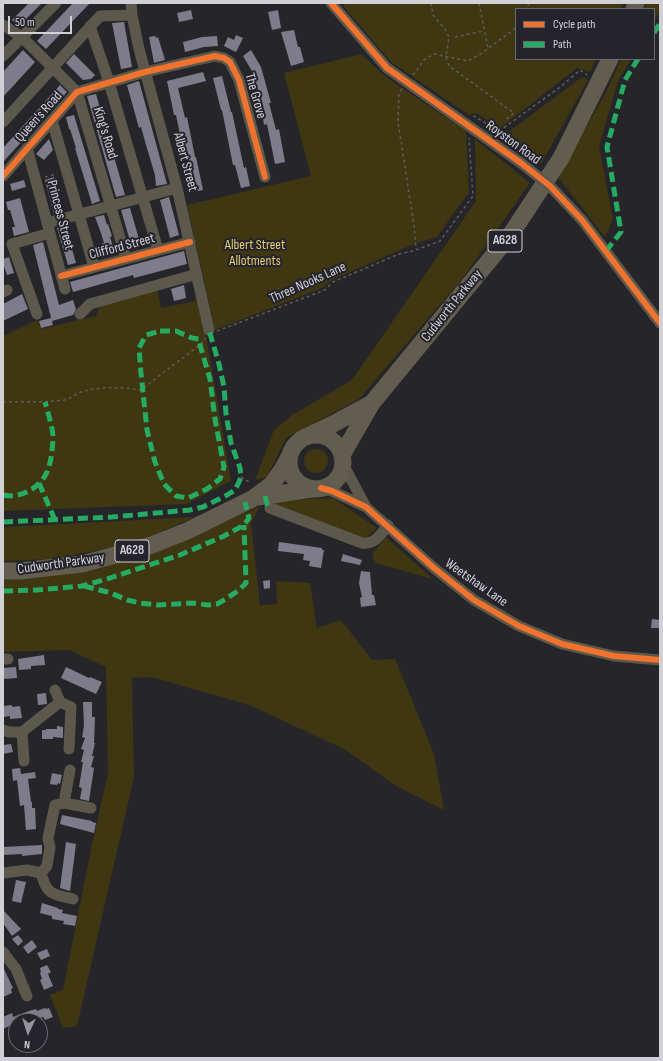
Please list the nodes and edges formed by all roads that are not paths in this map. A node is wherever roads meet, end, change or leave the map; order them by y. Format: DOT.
graph roads {
  1 [pos="56,3"];
  2 [pos="132,3"];
  3 [pos="332,3"];
  4 [pos="132,16"];
  5 [pos="3,25"];
  6 [pos="90,26"];
  7 [pos="22,37"];
  8 [pos="3,56"];
  9 [pos="610,60"];
  10 [pos="52,67"];
  11 [pos="145,72"];
  12 [pos="109,82"];
  13 [pos="77,92"];
  14 [pos="52,120"];
  15 [pos="3,122"];
  16 [pos="27,148"];
  17 [pos="3,176"];
  18 [pos="265,177"];
  19 [pos="177,188"];
  20 [pos="142,197"];
  21 [pos="111,205"];
  22 [pos="79,214"];
  23 [pos="49,228"];
  24 [pos="190,242"];
  25 [pos="158,250"];
  26 [pos="126,258"];
  27 [pos="94,267"];
  28 [pos="197,274"];
  29 [pos="61,276"];
  30 [pos="65,290"];
  31 [pos="38,314"];
  32 [pos="80,314"];
  33 [pos="660,323"];
  34 [pos="212,332"];
  35 [pos="372,403"];
  36 [pos="306,437"];
  37 [pos="289,457"];
  38 [pos="343,459"];
  39 [pos="316,489"];
  40 [pos="252,499"];
  41 [pos="366,507"];
  42 [pos="270,508"];
  43 [pos="388,526"];
  44 [pos="3,571"];
  45 [pos="660,660"];
  46 [pos="55,690"];
  47 [pos="60,702"];
  48 [pos="3,730"];
  49 [pos="22,732"];
  50 [pos="69,749"];
  51 [pos="24,762"];
  52 [pos="70,770"];
  53 [pos="64,803"];
  54 [pos="91,808"];
  55 [pos="3,873"];
  56 [pos="41,873"];
  57 [pos="73,899"];
  58 [pos="3,952"];
  59 [pos="27,996"];
  1 -- 7 [label="street"];
  2 -- 4 [label="street, Albert Street"];
  3 -- 33 [label="street, Royston Road, bridge"];
  4 -- 6 [label="street"];
  4 -- 11 [label="street, Albert Street"];
  5 -- 7 [label="street, King's Road"];
  6 -- 10 [label="street"];
  6 -- 12 [label="street"];
  7 -- 8 [label="street"];
  7 -- 10 [label="street, King's Road"];
  9 -- 35 [label="highway, Cudworth Parkway / A628"];
  10 -- 13 [label="street, King's Road"];
  10 -- 15 [label="street"];
  11 -- 12 [label="street, Queen's Road"];
  11 -- 18 [label="street, The Grove"];
  11 -- 19 [label="street, Albert Street"];
  12 -- 13 [label="street, Queen's Road"];
  12 -- 20 [label="street"];
  13 -- 14 [label="street, Queen's Road"];
  13 -- 21 [label="street, King's Road"];
  14 -- 16 [label="street, Queen's Road"];
  14 -- 22 [label="street"];
  16 -- 17 [label="street, Queen's Road"];
  16 -- 23 [label="street, Princess Street"];
  19 -- 20 [label="street"];
  19 -- 24 [label="street, Albert Street"];
  20 -- 21 [label="street"];
  20 -- 25 [label="street"];
  21 -- 22 [label="street"];
  21 -- 26 [label="street, King's Road"];
  22 -- 23 [label="street"];
  22 -- 27 [label="street"];
  23 -- 29 [label="street, Princess Street"];
  23 -- 31 [label="street"];
  24 -- 25 [label="street, Clifford Street"];
  24 -- 28 [label="street, Albert Street"];
  25 -- 26 [label="street, Clifford Street"];
  26 -- 27 [label="street, Clifford Street"];
  27 -- 29 [label="street, Clifford Street"];
  28 -- 32 [label="street"];
  28 -- 34 [label="street, Albert Street"];
  29 -- 30 [label="street, Princess Street"];
  35 -- 36 [label="highway, Cudworth Parkway / A628"];
  35 -- 38 [label="highway, Cudworth Parkway / A628"];
  36 -- 37 [label="highway, Cudworth Parkway / A628"];
  36 -- 38 [label="highway"];
  37 -- 39 [label="highway"];
  37 -- 40 [label="highway, Cudworth Parkway / A628"];
  38 -- 39 [label="highway, Cudworth Parkway / A628"];
  38 -- 41 [label="street, Weetshaw Lane"];
  39 -- 40 [label="highway, Cudworth Parkway / A628"];
  39 -- 41 [label="street, Weetshaw Lane"];
  40 -- 44 [label="highway, Cudworth Parkway / A628"];
  41 -- 43 [label="street, Weetshaw Lane"];
  42 -- 43 [label="street"];
  43 -- 45 [label="street, Weetshaw Lane"];
  46 -- 47 [label="street"];
  47 -- 49 [label="street"];
  47 -- 50 [label="street"];
  48 -- 49 [label="street"];
  49 -- 51 [label="street"];
  52 -- 53 [label="street"];
  53 -- 54 [label="street"];
  53 -- 56 [label="street"];
  55 -- 56 [label="street"];
  56 -- 57 [label="street"];
  58 -- 59 [label="street"];
}
